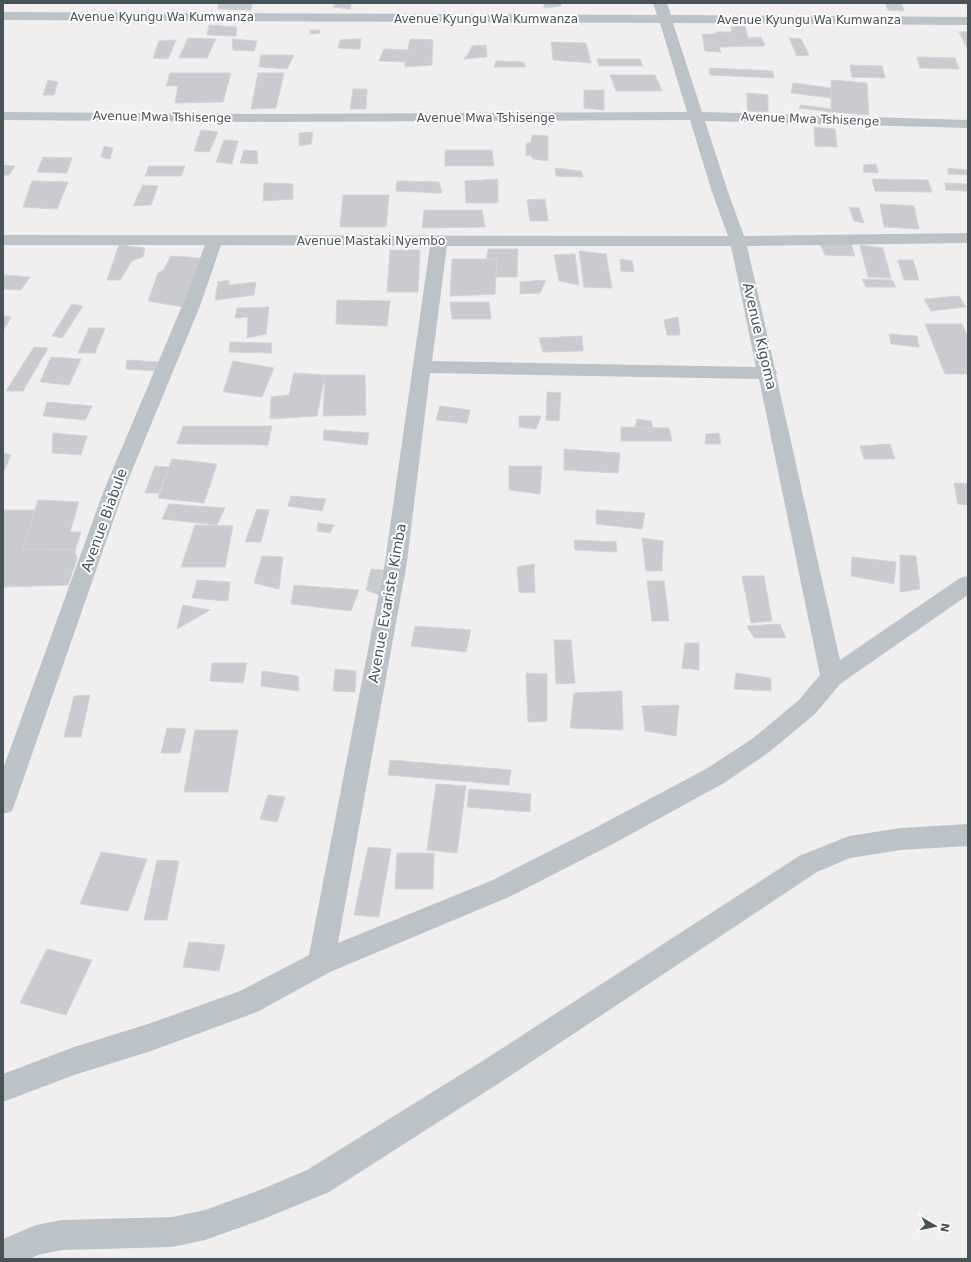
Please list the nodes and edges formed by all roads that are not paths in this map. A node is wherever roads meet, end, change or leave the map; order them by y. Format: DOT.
graph roads {
  1 [pos="663,11"];
  2 [pos="3,16"];
  3 [pos="968,21"];
  4 [pos="3,116"];
  5 [pos="697,116"];
  6 [pos="968,124"];
  7 [pos="968,238"];
  8 [pos="3,240"];
  9 [pos="215,240"];
  10 [pos="439,241"];
  11 [pos="738,241"];
  12 [pos="422,367"];
  13 [pos="768,373"];
  14 [pos="968,584"];
  15 [pos="832,677"];
  16 [pos="3,804"];
  17 [pos="968,835"];
  18 [pos="320,963"];
  19 [pos="3,1088"];
  20 [pos="3,1255"];
  1 -- 2 [label="street, Avenue Kyungu Wa Kumwanza"];
  1 -- 3 [label="street, Avenue Kyungu Wa Kumwanza"];
  1 -- 5 [label="street, Avenue Kigoma"];
  4 -- 5 [label="street, Avenue Mwa Tshisenge"];
  5 -- 6 [label="street, Avenue Mwa Tshisenge"];
  5 -- 11 [label="street, Avenue Kigoma"];
  7 -- 11 [label="street, Avenue Mastaki Nyembo"];
  8 -- 9 [label="street, Avenue Mastaki Nyembo"];
  9 -- 10 [label="street, Avenue Mastaki Nyembo"];
  9 -- 16 [label="street, Avenue Biabule"];
  10 -- 11 [label="street, Avenue Mastaki Nyembo"];
  10 -- 12 [label="street, Avenue Evariste Kimba"];
  11 -- 13 [label="street, Avenue Kigoma"];
  12 -- 13 [label="street"];
  12 -- 18 [label="street, Avenue Evariste Kimba"];
  13 -- 15 [label="street, Avenue Kigoma"];
  14 -- 15 [label="street"];
  15 -- 18 [label="street"];
  17 -- 20 [label="street"];
  18 -- 19 [label="street"];
}
